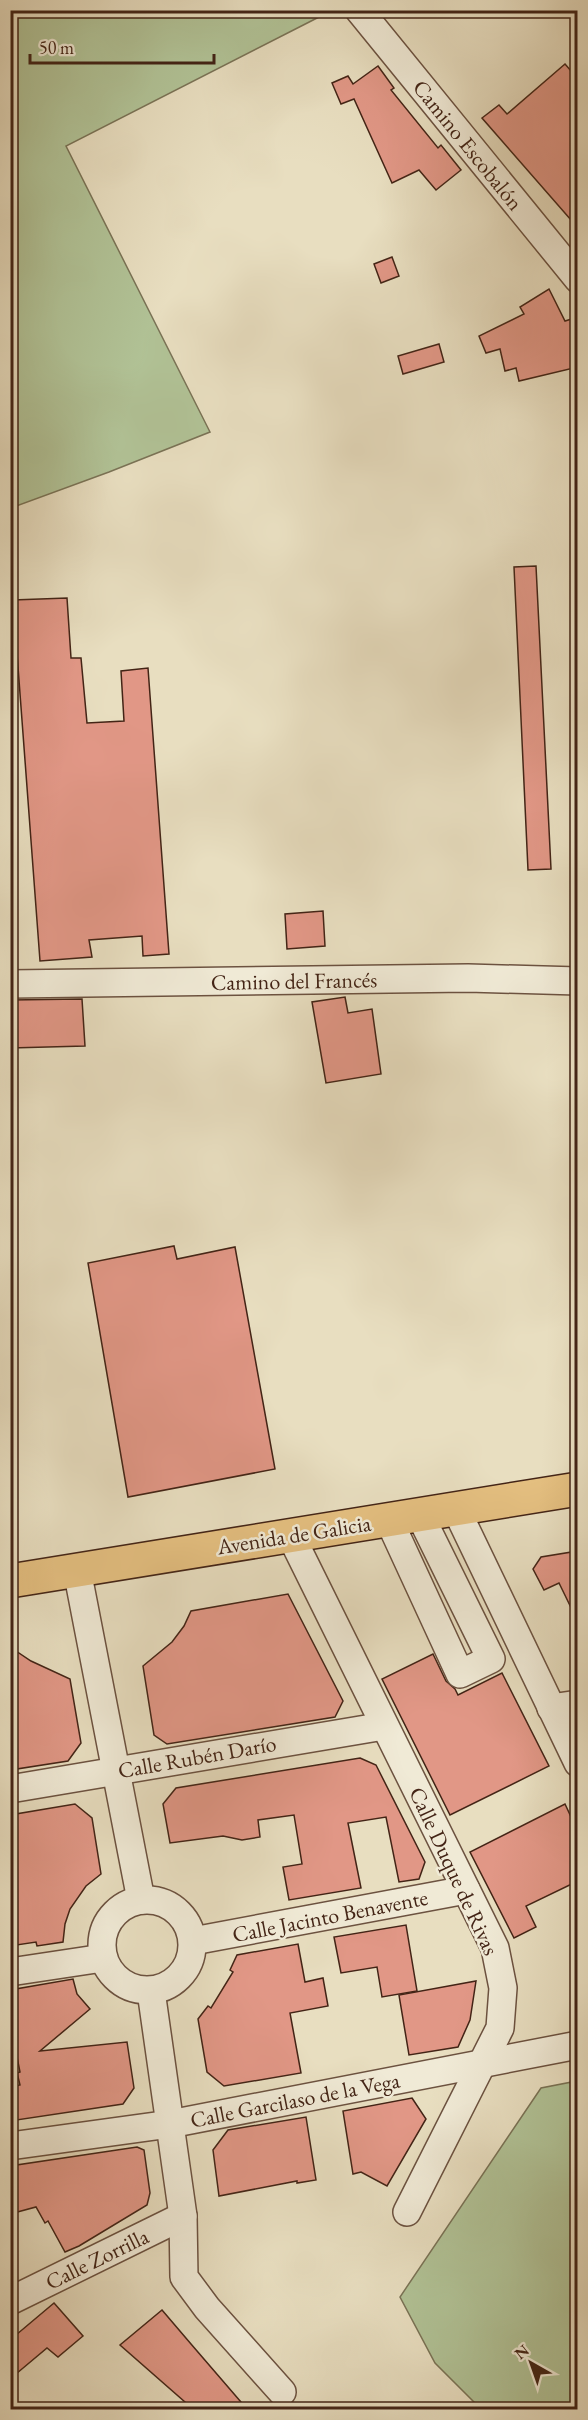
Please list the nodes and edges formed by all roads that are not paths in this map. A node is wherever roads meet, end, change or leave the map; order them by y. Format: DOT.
graph roads {
  1 [pos="359,10"];
  2 [pos="578,279"];
  3 [pos="578,981"];
  4 [pos="10,984"];
  5 [pos="578,1489"];
  6 [pos="456,1509"];
  7 [pos="420,1515"];
  8 [pos="389,1520"];
  9 [pos="291,1536"];
  10 [pos="77,1570"];
  11 [pos="10,1581"];
  12 [pos="578,1704"];
  13 [pos="551,1708"];
  14 [pos="384,1726"];
  15 [pos="571,1738"];
  16 [pos="578,1763"];
  17 [pos="116,1771"];
  18 [pos="10,1789"];
  19 [pos="466,1890"];
  20 [pos="141,1900"];
  21 [pos="193,1941"];
  22 [pos="104,1958"];
  23 [pos="10,1972"];
  24 [pos="151,1991"];
  25 [pos="578,2045"];
  26 [pos="484,2062"];
  27 [pos="170,2124"];
  28 [pos="10,2146"];
  29 [pos="407,2212"];
  30 [pos="183,2216"];
  31 [pos="10,2301"];
  32 [pos="282,2392"];
  1 -- 2 [label="street, Camino Escobalón"];
  3 -- 4 [label="street, Camino del Francés"];
  5 -- 6 [label="main road, Avenida de Galicia"];
  6 -- 7 [label="main road, Avenida de Galicia"];
  6 -- 13 [label="street"];
  7 -- 8 [label="main road, Avenida de Galicia"];
  7 -- 8 [label="street"];
  8 -- 9 [label="main road, Avenida de Galicia"];
  9 -- 10 [label="main road, Avenida de Galicia"];
  9 -- 14 [label="street, Calle Duque de Rivas"];
  10 -- 11 [label="main road, Avenida de Galicia"];
  10 -- 17 [label="street"];
  12 -- 13 [label="street"];
  13 -- 15 [label="street"];
  14 -- 17 [label="street, Calle Rubén Darío"];
  14 -- 19 [label="street, Calle Duque de Rivas"];
  15 -- 16 [label="street"];
  17 -- 18 [label="street, Calle Rubén Darío"];
  17 -- 20 [label="street"];
  19 -- 21 [label="street, Calle Jacinto Benavente"];
  19 -- 26 [label="street, Calle Duque de Rivas"];
  20 -- 21 [label="street"];
  20 -- 22 [label="street"];
  21 -- 24 [label="street"];
  22 -- 23 [label="street"];
  22 -- 24 [label="street"];
  24 -- 27 [label="street"];
  25 -- 26 [label="street, Calle Garcilaso de la Vega"];
  26 -- 27 [label="street, Calle Garcilaso de la Vega"];
  26 -- 29 [label="street, Calle Duque de Rivas"];
  27 -- 28 [label="street, Calle Garcilaso de la Vega"];
  27 -- 30 [label="street"];
  30 -- 31 [label="street, Calle Zorrilla"];
  30 -- 32 [label="street"];
}
